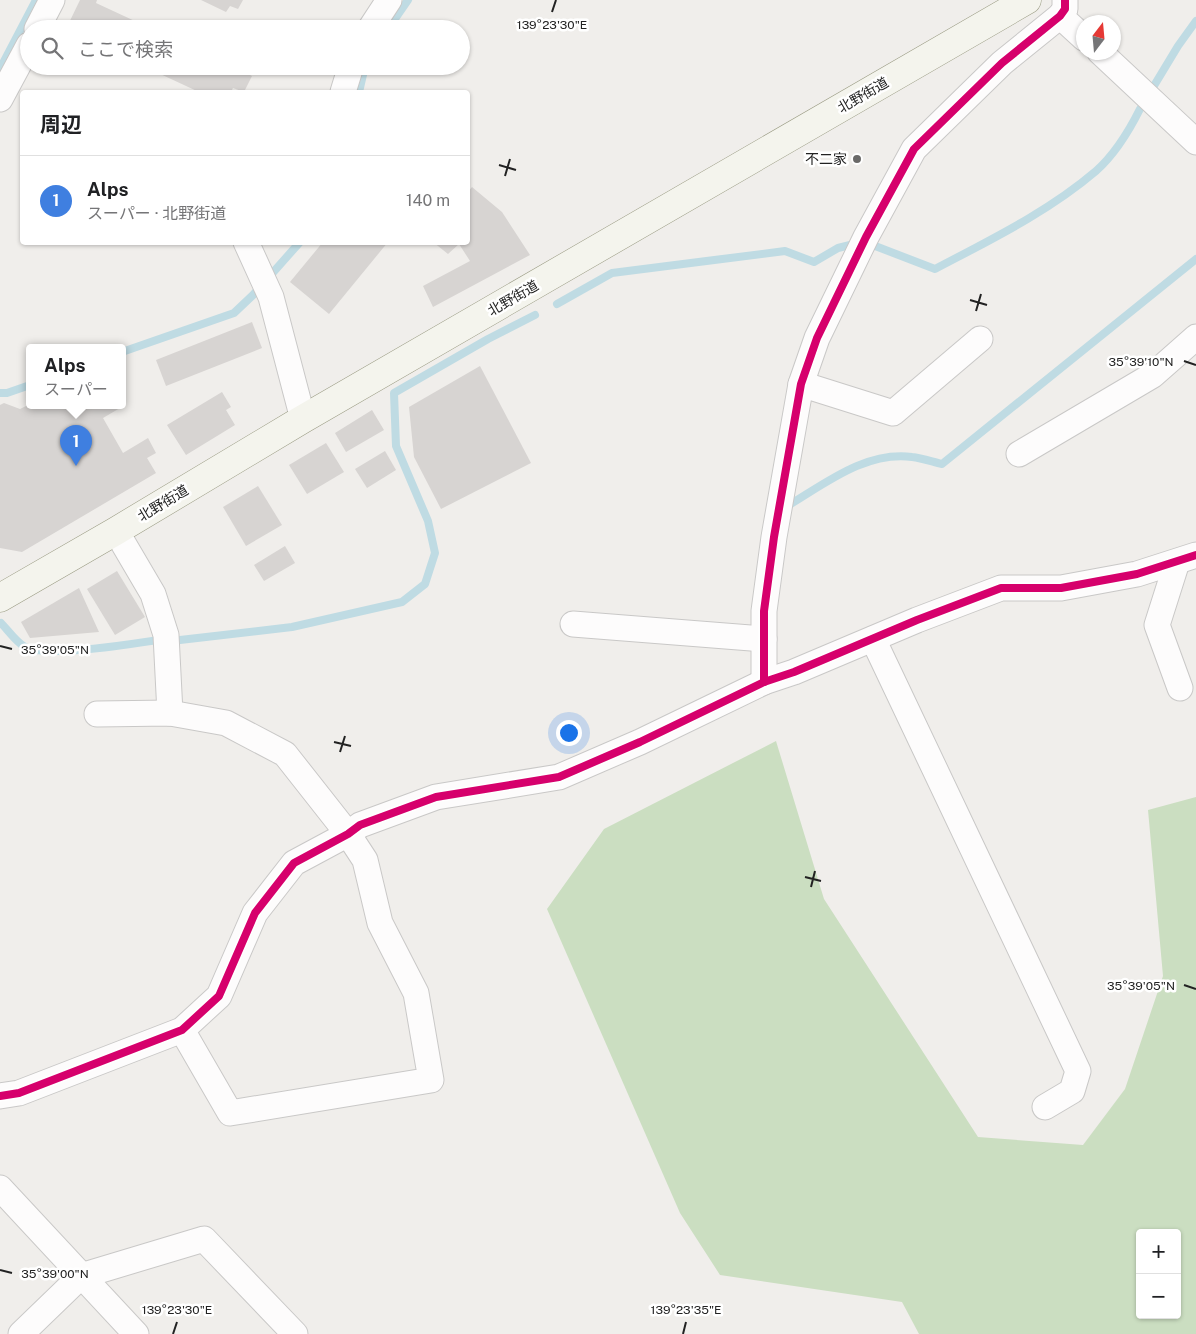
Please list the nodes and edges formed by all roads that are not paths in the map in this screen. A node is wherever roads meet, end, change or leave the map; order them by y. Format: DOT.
graph roads {
  1 [pos="52,0"];
  2 [pos="389,0"];
  3 [pos="1027,0"];
  4 [pos="1062,8"];
  5 [pos="42,20"];
  6 [pos="376,20"];
  7 [pos="1076,27"];
  8 [pos="1109,60"];
  9 [pos="20,62"];
  10 [pos="348,75"];
  11 [pos="344,90"];
  12 [pos="0,99"];
  13 [pos="1196,142"];
  14 [pos="247,245"];
  15 [pos="1196,337"];
  16 [pos="980,339"];
  17 [pos="802,384"];
  18 [pos="303,419"];
  19 [pos="1020,454"];
  20 [pos="116,531"];
  21 [pos="1186,559"];
  22 [pos="0,598"];
  23 [pos="573,624"];
  24 [pos="764,638"];
  25 [pos="873,639"];
  26 [pos="764,682"];
  27 [pos="1180,688"];
  28 [pos="170,713"];
  29 [pos="97,714"];
  30 [pos="348,834"];
  31 [pos="182,1030"];
  32 [pos="0,1096"];
  33 [pos="1045,1107"];
  34 [pos="0,1188"];
  35 [pos="82,1276"];
  36 [pos="21,1334"];
  37 [pos="136,1334"];
  38 [pos="295,1334"];
  1 -- 5 [label="street"];
  2 -- 6 [label="street"];
  3 -- 18 [label="main road, 北野街道"];
  4 -- 7 [label="street"];
  4 -- 17 [label="street"];
  8 -- 13 [label="street"];
  9 -- 12 [label="street"];
  10 -- 11 [label="street"];
  14 -- 18 [label="street"];
  15 -- 19 [label="street"];
  16 -- 17 [label="street"];
  17 -- 24 [label="street"];
  18 -- 20 [label="main road, 北野街道"];
  20 -- 22 [label="main road, 北野街道"];
  20 -- 28 [label="street"];
  21 -- 25 [label="street"];
  21 -- 27 [label="street"];
  23 -- 24 [label="street"];
  24 -- 26 [label="street"];
  25 -- 26 [label="street"];
  25 -- 33 [label="street"];
  26 -- 30 [label="street"];
  28 -- 29 [label="street"];
  28 -- 30 [label="street"];
  30 -- 31 [label="street"];
  30 -- 31 [label="street"];
  31 -- 32 [label="street"];
  34 -- 35 [label="street"];
  35 -- 36 [label="street"];
  35 -- 37 [label="street"];
  35 -- 38 [label="street"];
}
